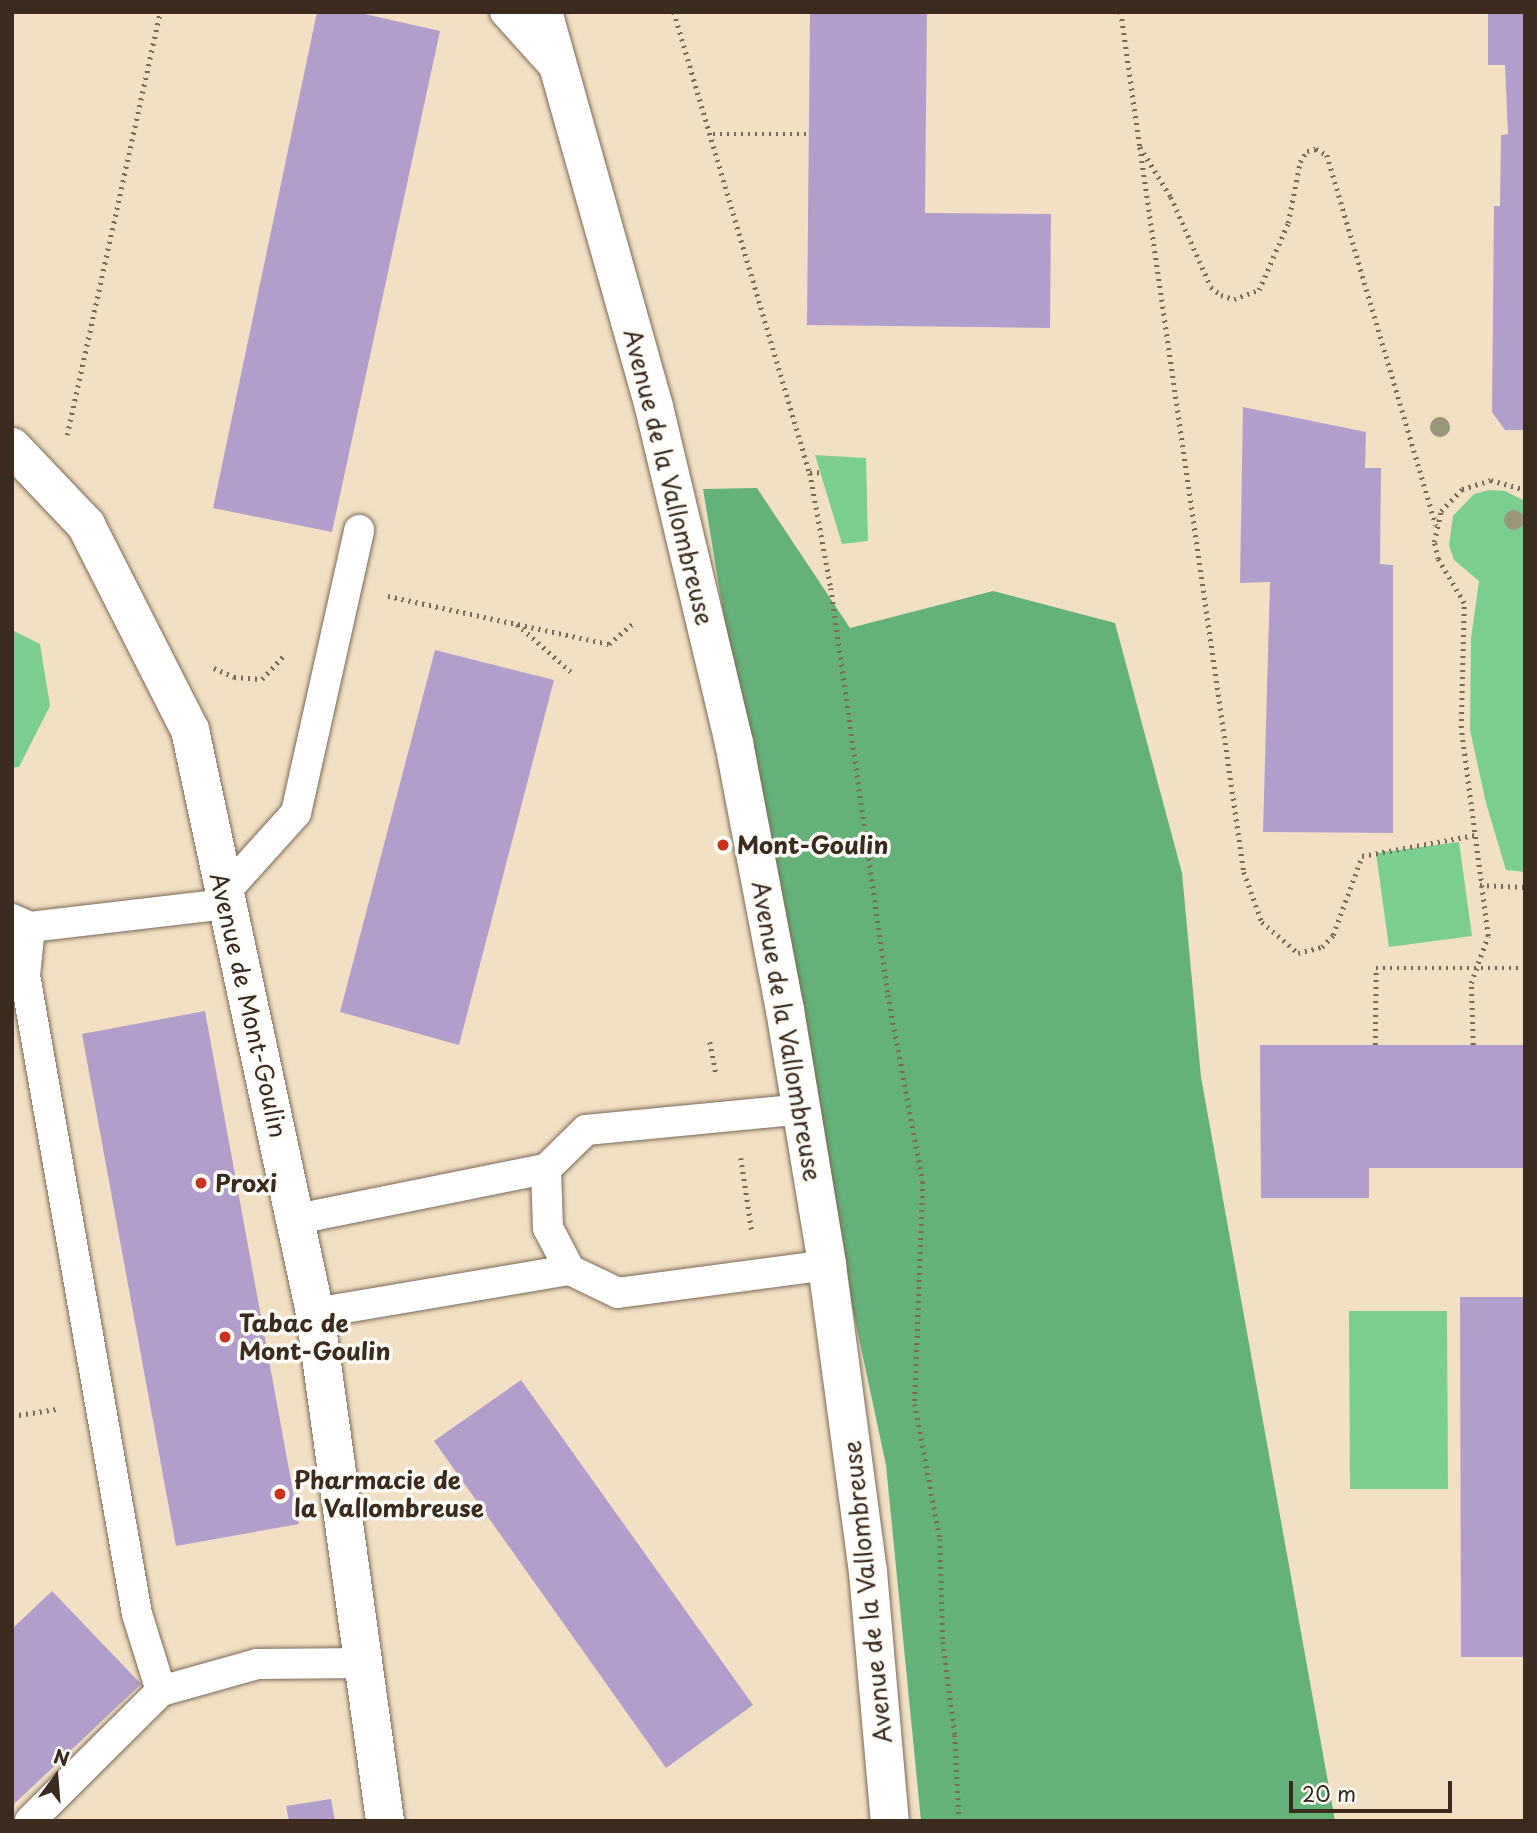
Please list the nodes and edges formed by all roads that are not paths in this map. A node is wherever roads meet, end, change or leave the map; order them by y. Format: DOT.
graph roads {
  1 [pos="505,12"];
  2 [pos="543,12"];
  3 [pos="559,72"];
  4 [pos="12,447"];
  5 [pos="359,530"];
  6 [pos="224,899"];
  7 [pos="21,923"];
  8 [pos="804,1109"];
  9 [pos="546,1169"];
  10 [pos="297,1219"];
  11 [pos="827,1265"];
  12 [pos="570,1270"];
  13 [pos="315,1313"];
  14 [pos="366,1663"];
  15 [pos="161,1691"];
  16 [pos="30,1821"];
  17 [pos="385,1821"];
  18 [pos="890,1821"];
  1 -- 3 [label="lane"];
  2 -- 3 [label="street, Avenue de la Vallombreuse"];
  3 -- 8 [label="street, Avenue de la Vallombreuse"];
  4 -- 6 [label="street, Avenue de Mont-Goulin"];
  5 -- 6 [label="lane"];
  6 -- 7 [label="lane"];
  6 -- 10 [label="street, Avenue de Mont-Goulin"];
  7 -- 15 [label="lane"];
  8 -- 9 [label="lane"];
  8 -- 11 [label="street, Avenue de la Vallombreuse"];
  9 -- 10 [label="lane"];
  9 -- 12 [label="lane"];
  10 -- 13 [label="street, Avenue de Mont-Goulin"];
  11 -- 12 [label="lane"];
  11 -- 18 [label="street, Avenue de la Vallombreuse"];
  12 -- 13 [label="lane"];
  13 -- 14 [label="street, Avenue de Mont-Goulin"];
  14 -- 15 [label="lane"];
  14 -- 17 [label="street, Avenue de Mont-Goulin"];
  15 -- 16 [label="lane"];
}
